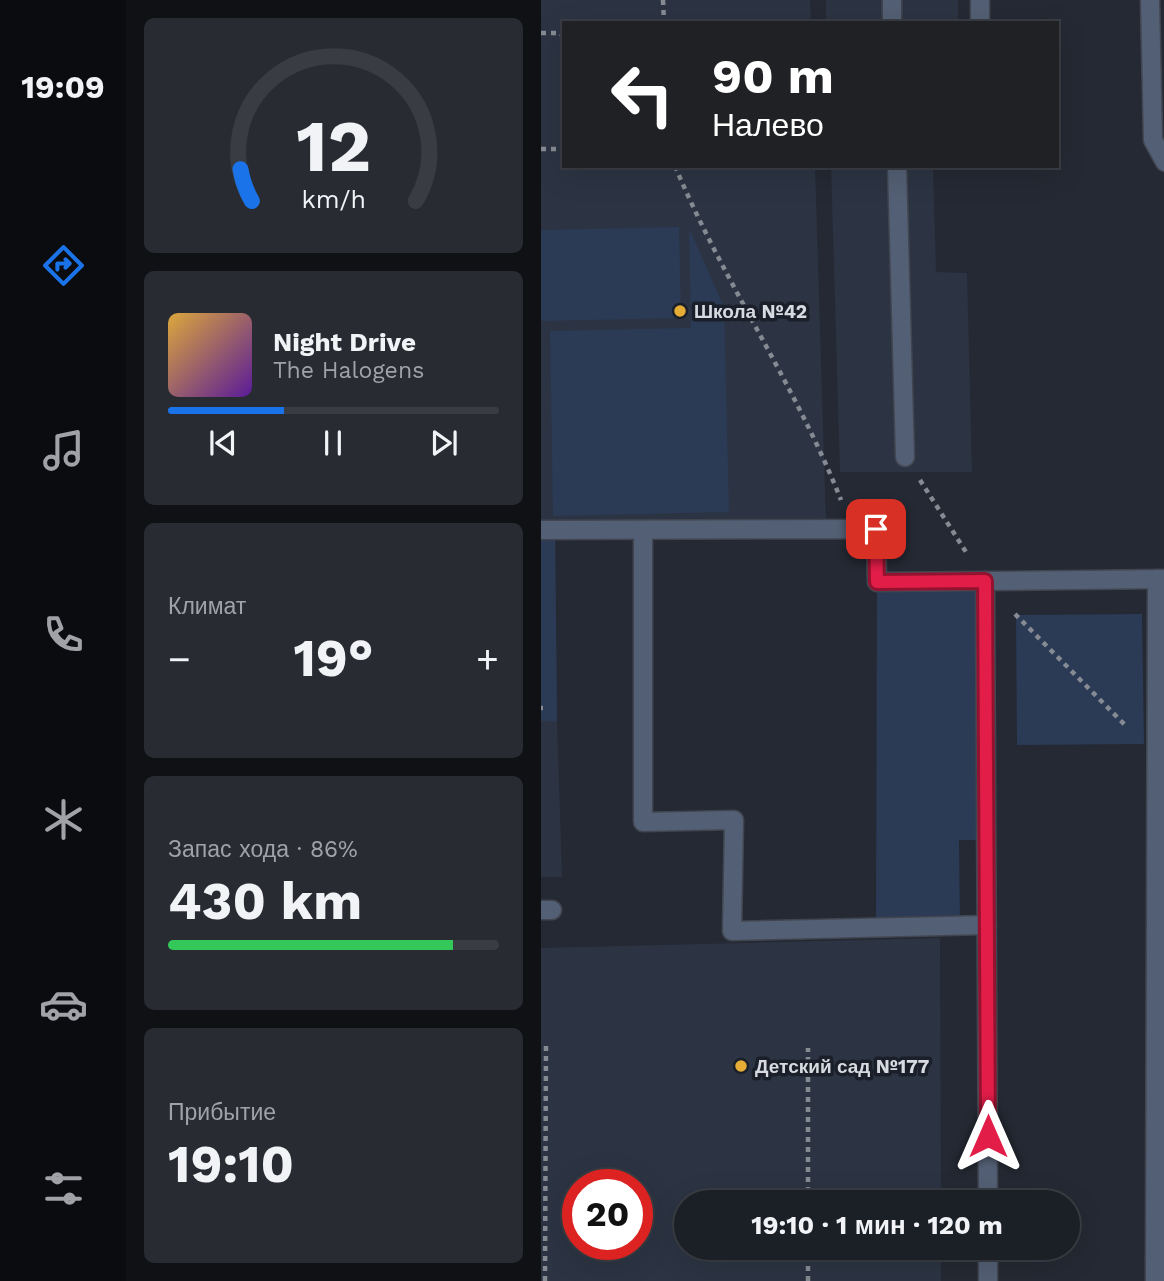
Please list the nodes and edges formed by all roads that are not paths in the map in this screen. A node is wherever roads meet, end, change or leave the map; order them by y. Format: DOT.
graph roads {
  1 [pos="892,0"];
  2 [pos="980,0"];
  3 [pos="1150,0"];
  4 [pos="892,21"];
  5 [pos="980,21"];
  6 [pos="1164,162"];
  7 [pos="897,168"];
  8 [pos="905,457"];
  9 [pos="541,530"];
  10 [pos="643,530"];
  11 [pos="1161,579"];
  12 [pos="985,581"];
  13 [pos="987,925"];
  14 [pos="988,1190"];
  15 [pos="1160,1258"];
  16 [pos="988,1260"];
  17 [pos="988,1281"];
  18 [pos="1155,1281"];
  1 -- 4 [label="lane"];
  2 -- 5 [label="lane"];
  3 -- 6 [label="lane"];
  7 -- 8 [label="lane"];
  9 -- 10 [label="lane"];
  10 -- 12 [label="lane"];
  10 -- 13 [label="lane"];
  11 -- 12 [label="lane"];
  11 -- 15 [label="lane"];
  12 -- 13 [label="lane"];
  13 -- 14 [label="lane"];
  15 -- 18 [label="lane"];
  16 -- 17 [label="lane"];
}
